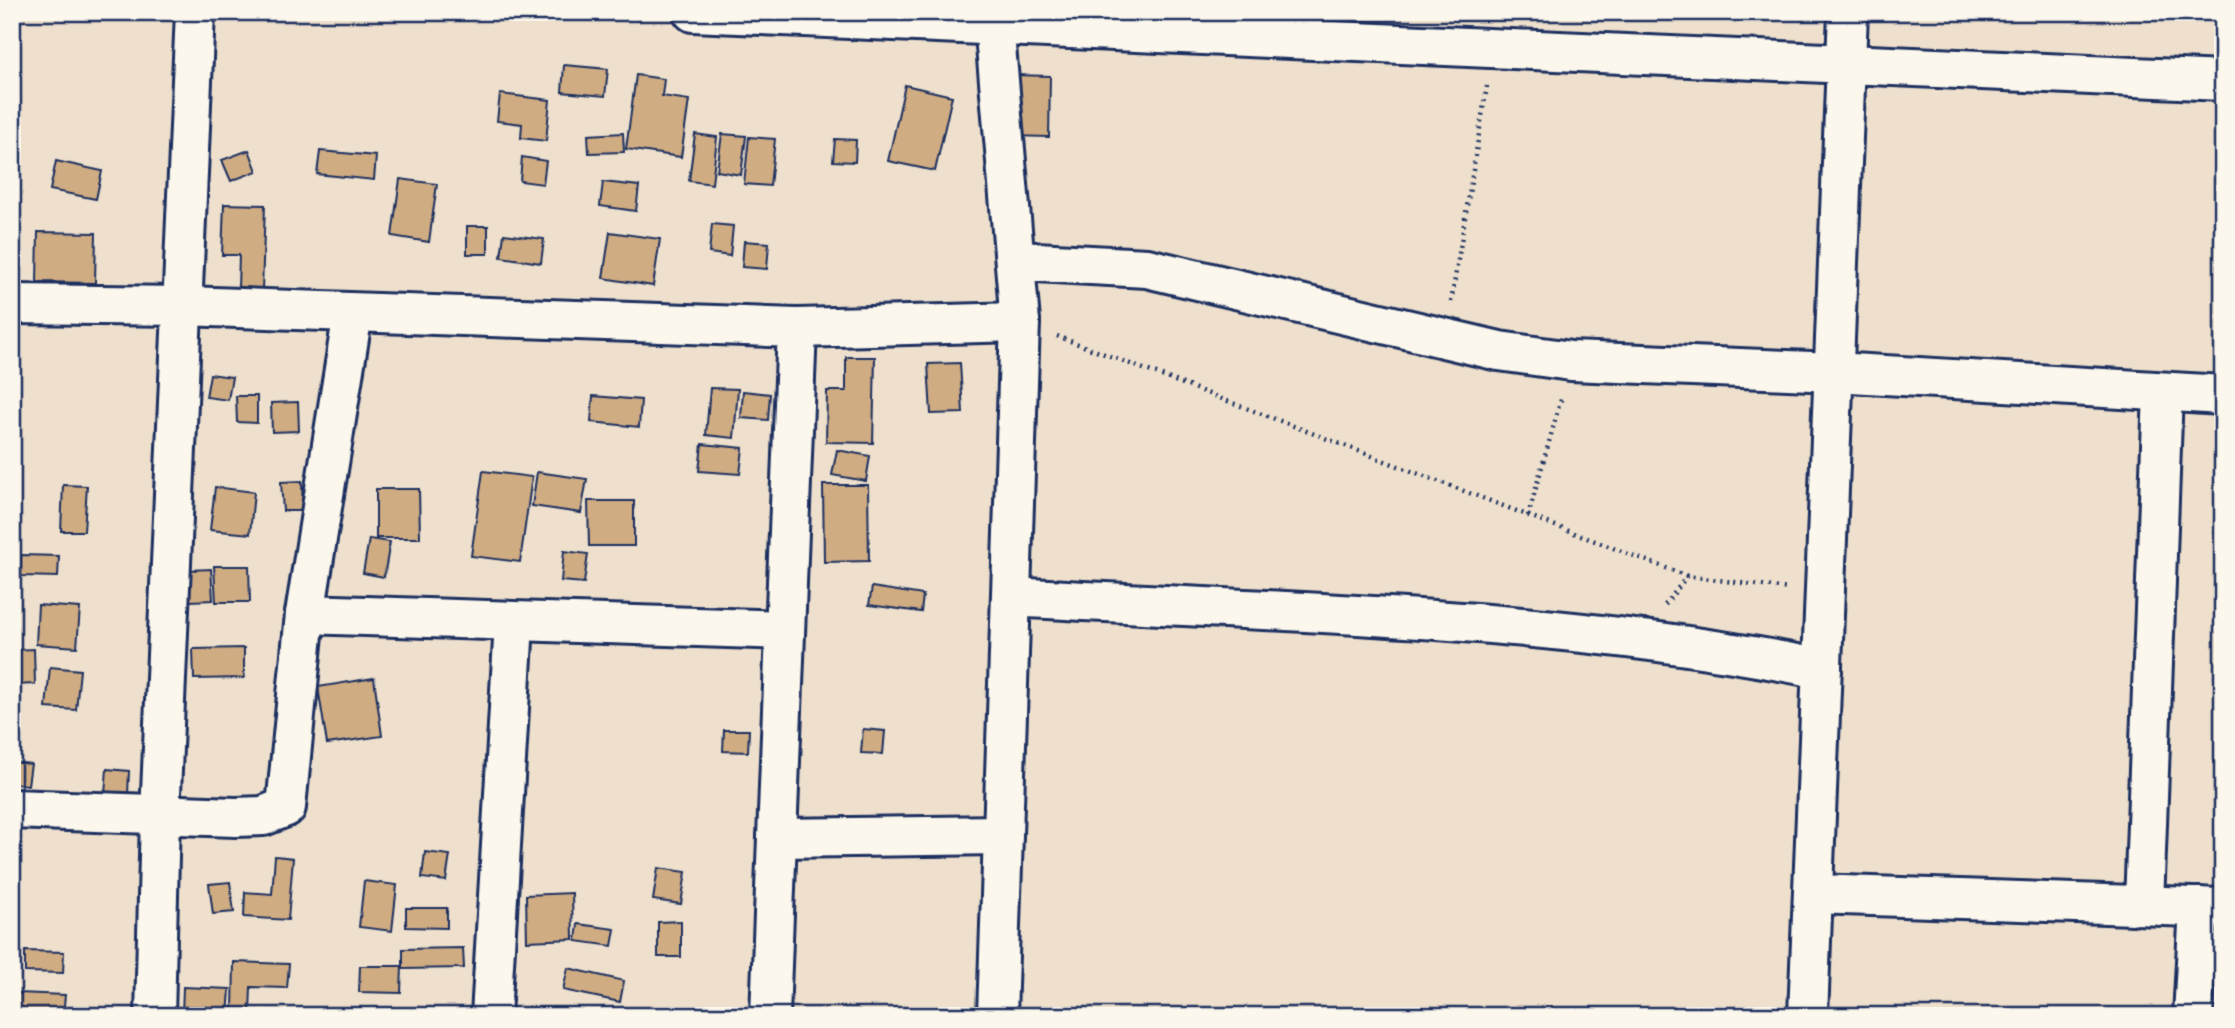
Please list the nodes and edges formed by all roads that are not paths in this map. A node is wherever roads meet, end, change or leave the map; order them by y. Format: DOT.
graph roads {
  1 [pos="195,12"];
  2 [pos="693,12"];
  3 [pos="1847,12"];
  4 [pos="993,20"];
  5 [pos="1174,24"];
  6 [pos="1846,64"];
  7 [pos="2223,80"];
  8 [pos="1017,261"];
  9 [pos="12,304"];
  10 [pos="184,306"];
  11 [pos="353,313"];
  12 [pos="1020,322"];
  13 [pos="797,328"];
  14 [pos="1834,372"];
  15 [pos="2163,392"];
  16 [pos="2223,395"];
  17 [pos="1011,597"];
  18 [pos="305,614"];
  19 [pos="514,623"];
  20 [pos="785,630"];
  21 [pos="1822,669"];
  22 [pos="12,809"];
  23 [pos="160,816"];
  24 [pos="1003,835"];
  25 [pos="777,838"];
  26 [pos="1813,894"];
  27 [pos="2144,905"];
  28 [pos="2211,907"];
  29 [pos="155,1016"];
  30 [pos="491,1016"];
  31 [pos="771,1016"];
  32 [pos="997,1016"];
  33 [pos="1808,1016"];
  34 [pos="2193,1016"];
  1 -- 10 [label="street"];
  2 -- 4 [label="street"];
  3 -- 6 [label="street"];
  4 -- 5 [label="street"];
  4 -- 8 [label="street"];
  5 -- 6 [label="street"];
  6 -- 7 [label="street"];
  6 -- 14 [label="street"];
  8 -- 12 [label="street"];
  8 -- 14 [label="street"];
  9 -- 10 [label="street"];
  10 -- 11 [label="street"];
  10 -- 23 [label="street"];
  11 -- 13 [label="street"];
  11 -- 18 [label="street"];
  12 -- 13 [label="street"];
  12 -- 17 [label="street"];
  13 -- 20 [label="street"];
  14 -- 15 [label="street"];
  14 -- 21 [label="street"];
  15 -- 16 [label="street"];
  15 -- 27 [label="street"];
  17 -- 21 [label="street"];
  17 -- 24 [label="street"];
  18 -- 19 [label="street"];
  18 -- 23 [label="street"];
  19 -- 20 [label="street"];
  19 -- 30 [label="street"];
  20 -- 25 [label="street"];
  21 -- 26 [label="street"];
  22 -- 23 [label="street"];
  23 -- 29 [label="street"];
  24 -- 25 [label="street"];
  24 -- 32 [label="street"];
  25 -- 31 [label="street"];
  26 -- 27 [label="street"];
  26 -- 33 [label="street"];
  27 -- 28 [label="street"];
  28 -- 34 [label="street"];
}
